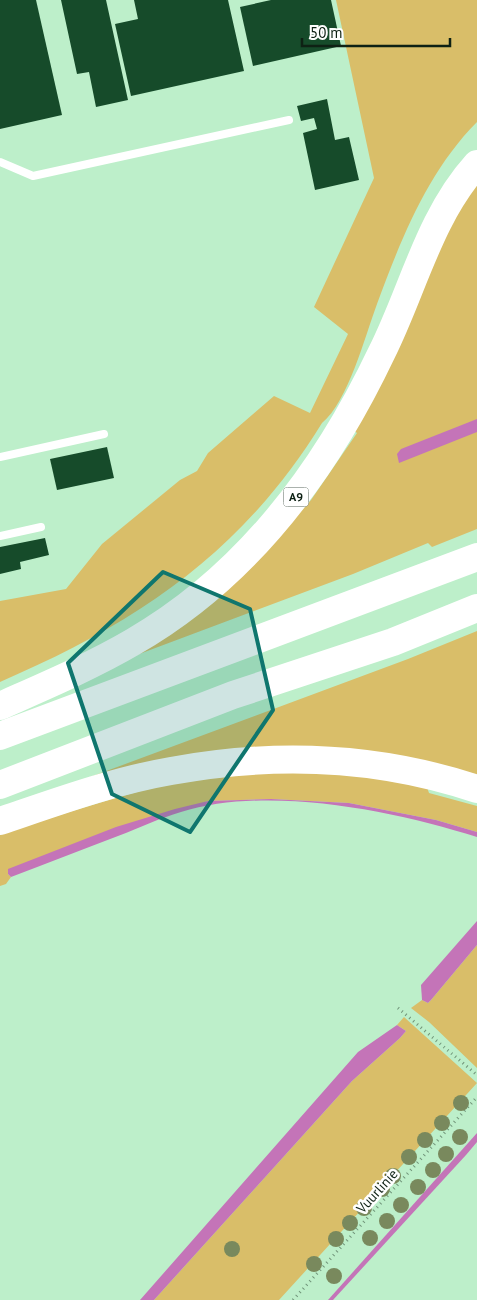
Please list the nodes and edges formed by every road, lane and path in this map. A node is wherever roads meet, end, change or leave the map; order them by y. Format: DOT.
graph roads {
  1 [pos="289,120"];
  2 [pos="0,162"];
  3 [pos="477,164"];
  4 [pos="104,434"];
  5 [pos="0,457"];
  6 [pos="42,527"];
  7 [pos="0,536"];
  8 [pos="477,557"];
  9 [pos="477,608"];
  10 [pos="0,706"];
  11 [pos="0,736"];
  12 [pos="0,785"];
  13 [pos="477,789"];
  14 [pos="0,821"];
  15 [pos="398,1008"];
  16 [pos="477,1075"];
  17 [pos="477,1097"];
  18 [pos="293,1300"];
  1 -- 2 [label="lane"];
  3 -- 10 [label="highway, A9"];
  4 -- 5 [label="lane"];
  6 -- 7 [label="lane"];
  8 -- 11 [label="highway"];
  9 -- 12 [label="highway"];
  13 -- 14 [label="highway"];
  15 -- 16 [label="path"];
  17 -- 18 [label="path, Vuurlinie"];
}
